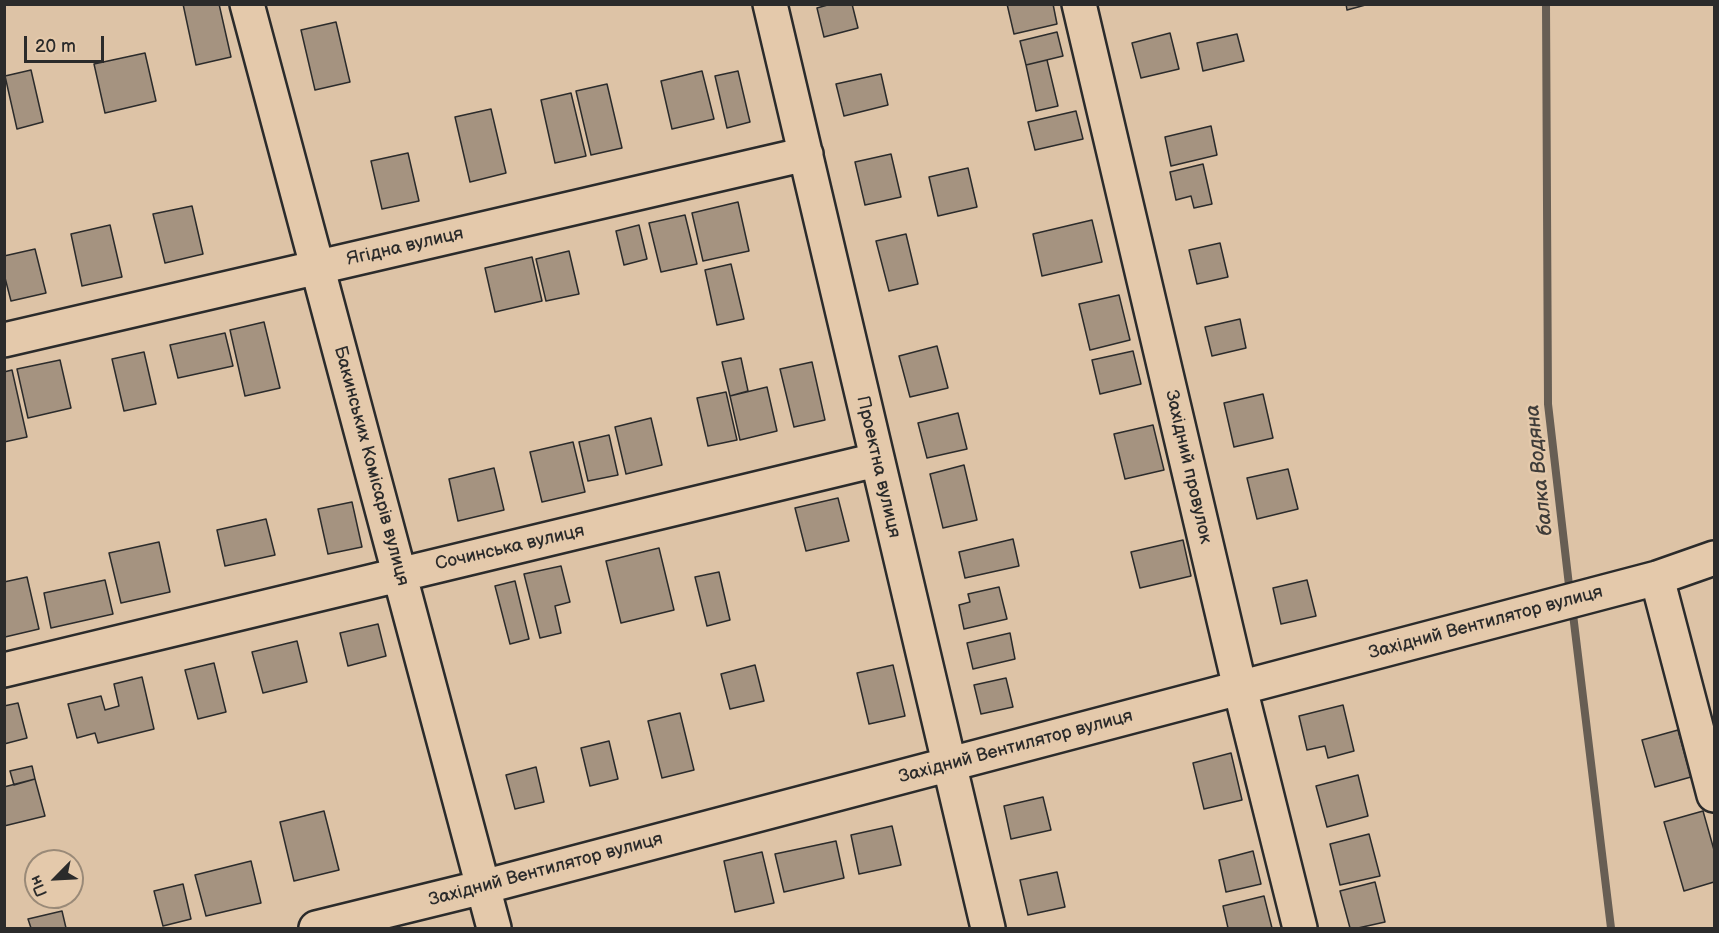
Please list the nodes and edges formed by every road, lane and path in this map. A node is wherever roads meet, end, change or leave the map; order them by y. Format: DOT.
graph roads {
  1 [pos="247,4"];
  2 [pos="770,4"];
  3 [pos="1079,4"];
  4 [pos="806,154"];
  5 [pos="317,268"];
  6 [pos="4,340"];
  7 [pos="876,460"];
  8 [pos="1714,558"];
  9 [pos="399,574"];
  10 [pos="1657,578"];
  11 [pos="4,670"];
  12 [pos="1240,687"];
  13 [pos="950,764"];
  14 [pos="1714,795"];
  15 [pos="483,887"];
  16 [pos="316,928"];
  17 [pos="494,928"];
  18 [pos="988,928"];
  19 [pos="1300,928"];
  1 -- 5 [label="street, Бакинських Комісарів вулиця"];
  2 -- 4 [label="street, Проектна вулиця"];
  3 -- 12 [label="street, Західний провулок"];
  4 -- 5 [label="street, Ягідна вулиця"];
  4 -- 7 [label="street, Проектна вулиця"];
  5 -- 6 [label="street, Ягідна вулиця"];
  5 -- 9 [label="street, Бакинських Комісарів вулиця"];
  7 -- 9 [label="street, Сочинська вулиця"];
  7 -- 13 [label="street, Проектна вулиця"];
  8 -- 10 [label="street, Західний Вентилятор вулиця"];
  9 -- 11 [label="street, Сочинська вулиця"];
  9 -- 15 [label="street, Бакинських Комісарів вулиця"];
  10 -- 12 [label="street, Західний Вентилятор вулиця"];
  10 -- 14 [label="street"];
  12 -- 13 [label="street, Західний Вентилятор вулиця"];
  12 -- 19 [label="street, Західний провулок"];
  13 -- 15 [label="street, Західний Вентилятор вулиця"];
  13 -- 18 [label="street, Проектна вулиця"];
  15 -- 16 [label="street, Західний Вентилятор вулиця"];
  15 -- 17 [label="street, Бакинських Комісарів вулиця"];
}
